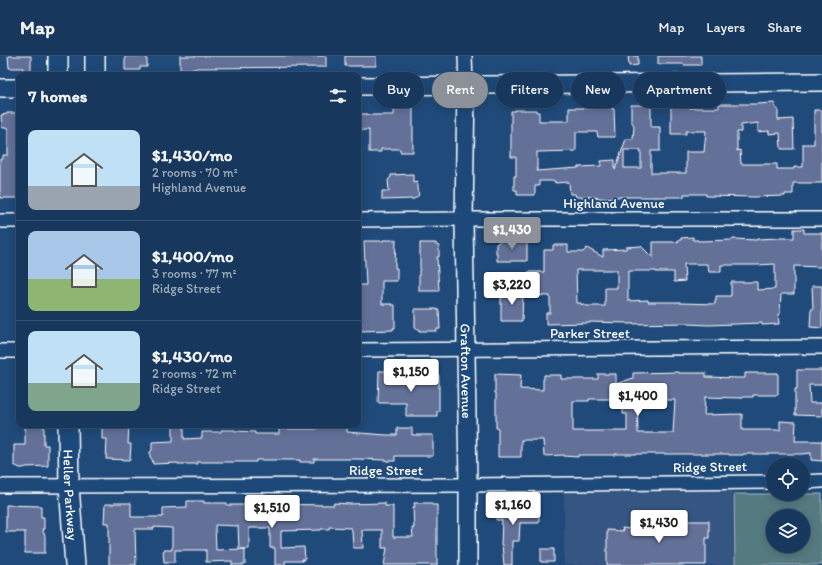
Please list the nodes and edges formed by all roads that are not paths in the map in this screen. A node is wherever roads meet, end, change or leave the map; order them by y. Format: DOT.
graph roads {
  1 [pos="58,56"];
  2 [pos="95,56"];
  3 [pos="465,56"];
  4 [pos="58,72"];
  5 [pos="95,72"];
  6 [pos="466,72"];
  7 [pos="822,82"];
  8 [pos="432,85"];
  9 [pos="488,85"];
  10 [pos="361,86"];
  11 [pos="0,88"];
  12 [pos="16,88"];
  13 [pos="466,108"];
  14 [pos="464,219"];
  15 [pos="822,219"];
  16 [pos="361,220"];
  17 [pos="0,221"];
  18 [pos="16,221"];
  19 [pos="822,347"];
  20 [pos="361,350"];
  21 [pos="466,350"];
  22 [pos="0,351"];
  23 [pos="16,351"];
  24 [pos="68,428"];
  25 [pos="822,481"];
  26 [pos="766,482"];
  27 [pos="810,482"];
  28 [pos="0,486"];
  29 [pos="69,486"];
  30 [pos="468,486"];
  31 [pos="75,565"];
  32 [pos="468,565"];
  1 -- 4 [label="main road"];
  2 -- 5 [label="main road"];
  3 -- 6 [label="street, Grafton Avenue"];
  7 -- 9 [label="street"];
  8 -- 10 [label="street"];
  11 -- 12 [label="street"];
  13 -- 14 [label="street, Grafton Avenue"];
  14 -- 15 [label="street, Highland Avenue"];
  14 -- 16 [label="street, Highland Avenue"];
  14 -- 21 [label="street, Grafton Avenue"];
  17 -- 18 [label="street"];
  19 -- 21 [label="street, Parker Street"];
  20 -- 21 [label="street, Parker Street"];
  21 -- 30 [label="street, Grafton Avenue"];
  22 -- 23 [label="street"];
  24 -- 29 [label="main road, Heller Parkway"];
  25 -- 27 [label="street"];
  26 -- 30 [label="street, Ridge Street"];
  28 -- 29 [label="street, Ridge Street"];
  29 -- 30 [label="street, Ridge Street"];
  29 -- 31 [label="main road, Heller Parkway"];
  30 -- 32 [label="street, Grafton Avenue"];
}
